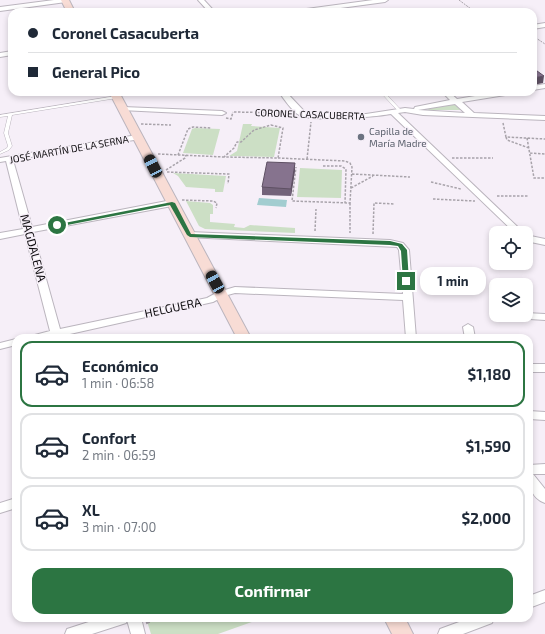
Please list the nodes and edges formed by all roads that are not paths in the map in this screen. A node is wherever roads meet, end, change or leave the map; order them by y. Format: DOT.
graph roads {
  1 [pos="65,0"];
  2 [pos="201,0"];
  3 [pos="333,0"];
  4 [pos="385,0"];
  5 [pos="340,6"];
  6 [pos="208,8"];
  7 [pos="326,8"];
  8 [pos="342,8"];
  9 [pos="0,9"];
  10 [pos="105,96"];
  11 [pos="117,96"];
  12 [pos="286,96"];
  13 [pos="386,96"];
  14 [pos="450,96"];
  15 [pos="487,96"];
  16 [pos="456,101"];
  17 [pos="123,109"];
  18 [pos="399,111"];
  19 [pos="222,113"];
  20 [pos="10,114"];
  21 [pos="472,115"];
  22 [pos="0,116"];
  23 [pos="545,118"];
  24 [pos="137,137"];
  25 [pos="0,152"];
  26 [pos="5,160"];
  27 [pos="176,202"];
  28 [pos="513,226"];
  29 [pos="28,230"];
  30 [pos="190,235"];
  31 [pos="0,236"];
  32 [pos="533,240"];
  33 [pos="544,244"];
  34 [pos="221,294"];
  35 [pos="407,297"];
  36 [pos="533,316"];
  37 [pos="545,317"];
  38 [pos="468,327"];
  39 [pos="55,334"];
  40 [pos="65,334"];
  41 [pos="242,334"];
  42 [pos="411,334"];
  43 [pos="469,334"];
  44 [pos="12,343"];
  45 [pos="0,346"];
  46 [pos="533,368"];
  47 [pos="545,368"];
  48 [pos="533,415"];
  49 [pos="545,416"];
  50 [pos="533,470"];
  51 [pos="545,470"];
  52 [pos="533,483"];
  53 [pos="545,498"];
  54 [pos="12,504"];
  55 [pos="0,508"];
  56 [pos="545,596"];
  57 [pos="533,600"];
  58 [pos="109,622"];
  59 [pos="135,622"];
  60 [pos="396,622"];
  61 [pos="476,622"];
  62 [pos="72,634"];
  63 [pos="138,634"];
  64 [pos="403,634"];
  65 [pos="445,634"];
  1 -- 9 [label="street"];
  2 -- 6 [label="street"];
  3 -- 5 [label="street"];
  4 -- 5 [label="street"];
  5 -- 7 [label="street"];
  5 -- 8 [label="street"];
  10 -- 20 [label="lane"];
  11 -- 17 [label="main road"];
  12 -- 18 [label="street, CORONEL CASACUBERTA"];
  13 -- 18 [label="lane"];
  14 -- 16 [label="street"];
  15 -- 16 [label="street"];
  16 -- 18 [label="street"];
  16 -- 21 [label="street"];
  17 -- 19 [label="street"];
  17 -- 24 [label="main road"];
  18 -- 21 [label="street, CORONEL CASACUBERTA"];
  18 -- 28 [label="street"];
  20 -- 22 [label="lane"];
  20 -- 25 [label="lane"];
  21 -- 23 [label="street, CORONEL CASACUBERTA"];
  24 -- 26 [label="street, JOSÉ MARTÍN DE LA SERNA"];
  24 -- 27 [label="main road"];
  26 -- 29 [label="street, MAGDALENA"];
  27 -- 29 [label="street"];
  27 -- 30 [label="main road"];
  29 -- 31 [label="street"];
  29 -- 39 [label="street, MAGDALENA"];
  30 -- 34 [label="main road"];
  30 -- 35 [label="street"];
  32 -- 33 [label="street"];
  34 -- 35 [label="street, HELGUERA"];
  34 -- 40 [label="street, HELGUERA"];
  34 -- 41 [label="main road"];
  35 -- 42 [label="street"];
  36 -- 37 [label="street"];
  38 -- 43 [label="street"];
  44 -- 45 [label="street"];
  46 -- 47 [label="street"];
  48 -- 49 [label="street"];
  50 -- 51 [label="street"];
  52 -- 53 [label="street"];
  54 -- 55 [label="street"];
  56 -- 57 [label="street"];
  58 -- 62 [label="street"];
  59 -- 63 [label="street"];
  60 -- 64 [label="main road"];
  61 -- 65 [label="street"];
}
